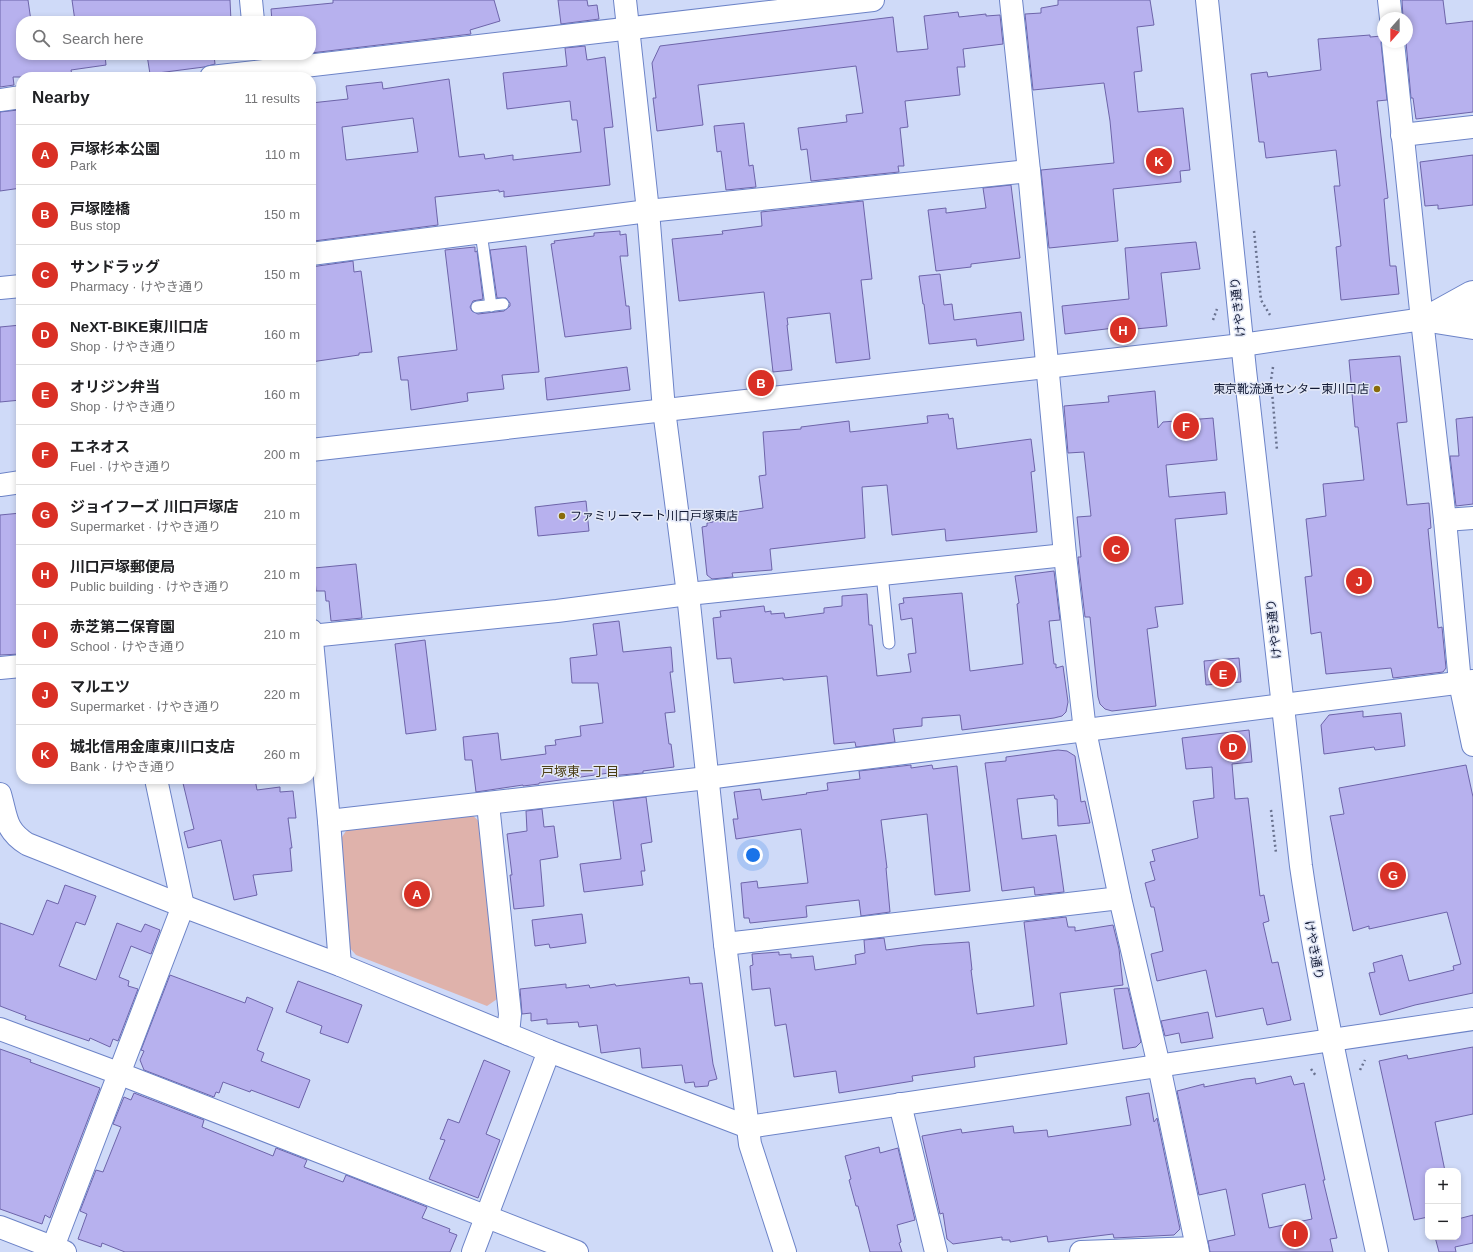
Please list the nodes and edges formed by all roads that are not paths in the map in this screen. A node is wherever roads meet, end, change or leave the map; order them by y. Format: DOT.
graph roads {
  1 [pos="251,0"];
  2 [pos="625,0"];
  3 [pos="868,0"];
  4 [pos="1011,0"];
  5 [pos="1207,0"];
  6 [pos="1389,0"];
  7 [pos="1390,12"];
  8 [pos="253,16"];
  9 [pos="628,29"];
  10 [pos="1394,48"];
  11 [pos="257,68"];
  12 [pos="237,72"];
  13 [pos="16,98"];
  14 [pos="0,100"];
  15 [pos="1473,127"];
  16 [pos="1402,135"];
  17 [pos="1029,171"];
  18 [pos="648,211"];
  19 [pos="481,232"];
  20 [pos="316,253"];
  21 [pos="16,286"];
  22 [pos="0,288"];
  23 [pos="1473,292"];
  24 [pos="504,304"];
  25 [pos="491,306"];
  26 [pos="477,307"];
  27 [pos="1473,312"];
  28 [pos="1422,320"];
  29 [pos="1473,328"];
  30 [pos="1242,345"];
  31 [pos="1047,366"];
  32 [pos="664,410"];
  33 [pos="316,449"];
  34 [pos="16,483"];
  35 [pos="0,485"];
  36 [pos="1473,518"];
  37 [pos="1445,520"];
  38 [pos="1065,555"];
  39 [pos="882,574"];
  40 [pos="688,594"];
  41 [pos="316,634"];
  42 [pos="889,644"];
  43 [pos="16,666"];
  44 [pos="0,668"];
  45 [pos="1467,682"];
  46 [pos="316,686"];
  47 [pos="1282,706"];
  48 [pos="1086,731"];
  49 [pos="1473,745"];
  50 [pos="707,778"];
  51 [pos="157,784"];
  52 [pos="0,794"];
  53 [pos="488,804"];
  54 [pos="329,821"];
  55 [pos="1120,898"];
  56 [pos="183,906"];
  57 [pos="725,944"];
  58 [pos="340,965"];
  59 [pos="1473,1019"];
  60 [pos="0,1029"];
  61 [pos="508,1034"];
  62 [pos="1331,1040"];
  63 [pos="549,1051"];
  64 [pos="1159,1066"];
  65 [pos="118,1073"];
  66 [pos="900,1104"];
  67 [pos="748,1127"];
  68 [pos="486,1216"];
  69 [pos="0,1227"];
  70 [pos="60,1249"];
  71 [pos="1198,1250"];
  72 [pos="473,1252"];
  73 [pos="577,1252"];
  74 [pos="785,1252"];
  75 [pos="936,1252"];
  76 [pos="1081,1252"];
  77 [pos="1377,1252"];
  1 -- 8 [label="street"];
  2 -- 9 [label="street"];
  3 -- 9 [label="street"];
  4 -- 17 [label="street"];
  5 -- 30 [label="street, けやき通り"];
  6 -- 7 [label="street"];
  9 -- 11 [label="street"];
  9 -- 18 [label="street"];
  10 -- 16 [label="street"];
  11 -- 12 [label="street"];
  13 -- 14 [label="street"];
  15 -- 16 [label="street"];
  16 -- 28 [label="street"];
  17 -- 18 [label="street"];
  17 -- 31 [label="street"];
  18 -- 19 [label="street"];
  18 -- 32 [label="street"];
  19 -- 20 [label="street"];
  19 -- 25 [label="lane"];
  21 -- 22 [label="street"];
  23 -- 28 [label="street"];
  24 -- 25 [label="lane"];
  25 -- 26 [label="lane"];
  27 -- 28 [label="street"];
  28 -- 29 [label="street"];
  28 -- 30 [label="street"];
  28 -- 37 [label="street"];
  30 -- 31 [label="street"];
  30 -- 47 [label="street, けやき通り"];
  31 -- 32 [label="street"];
  31 -- 38 [label="street"];
  32 -- 33 [label="street"];
  32 -- 40 [label="street"];
  34 -- 35 [label="street"];
  36 -- 37 [label="street"];
  37 -- 45 [label="street"];
  38 -- 39 [label="street"];
  38 -- 48 [label="street"];
  39 -- 40 [label="street"];
  39 -- 42 [label="lane"];
  40 -- 41 [label="street"];
  40 -- 50 [label="street"];
  43 -- 44 [label="street"];
  45 -- 47 [label="street"];
  45 -- 49 [label="street"];
  46 -- 54 [label="street"];
  47 -- 48 [label="street"];
  47 -- 62 [label="street, けやき通り"];
  48 -- 50 [label="street"];
  48 -- 55 [label="street"];
  50 -- 53 [label="street"];
  50 -- 57 [label="street"];
  51 -- 56 [label="street"];
  52 -- 56 [label="street"];
  53 -- 54 [label="street"];
  53 -- 61 [label="street"];
  54 -- 58 [label="street"];
  55 -- 57 [label="street"];
  55 -- 64 [label="street"];
  56 -- 58 [label="street"];
  56 -- 65 [label="street"];
  57 -- 67 [label="street"];
  58 -- 61 [label="street"];
  59 -- 62 [label="street"];
  60 -- 65 [label="street"];
  61 -- 63 [label="street"];
  62 -- 64 [label="street"];
  62 -- 77 [label="street, けやき通り"];
  63 -- 67 [label="street"];
  63 -- 68 [label="street"];
  64 -- 66 [label="street"];
  64 -- 71 [label="street"];
  65 -- 68 [label="street"];
  65 -- 70 [label="street"];
  66 -- 67 [label="street"];
  66 -- 75 [label="street"];
  67 -- 74 [label="street"];
  68 -- 72 [label="street"];
  68 -- 73 [label="street"];
  69 -- 70 [label="street"];
  71 -- 76 [label="street"];
}
